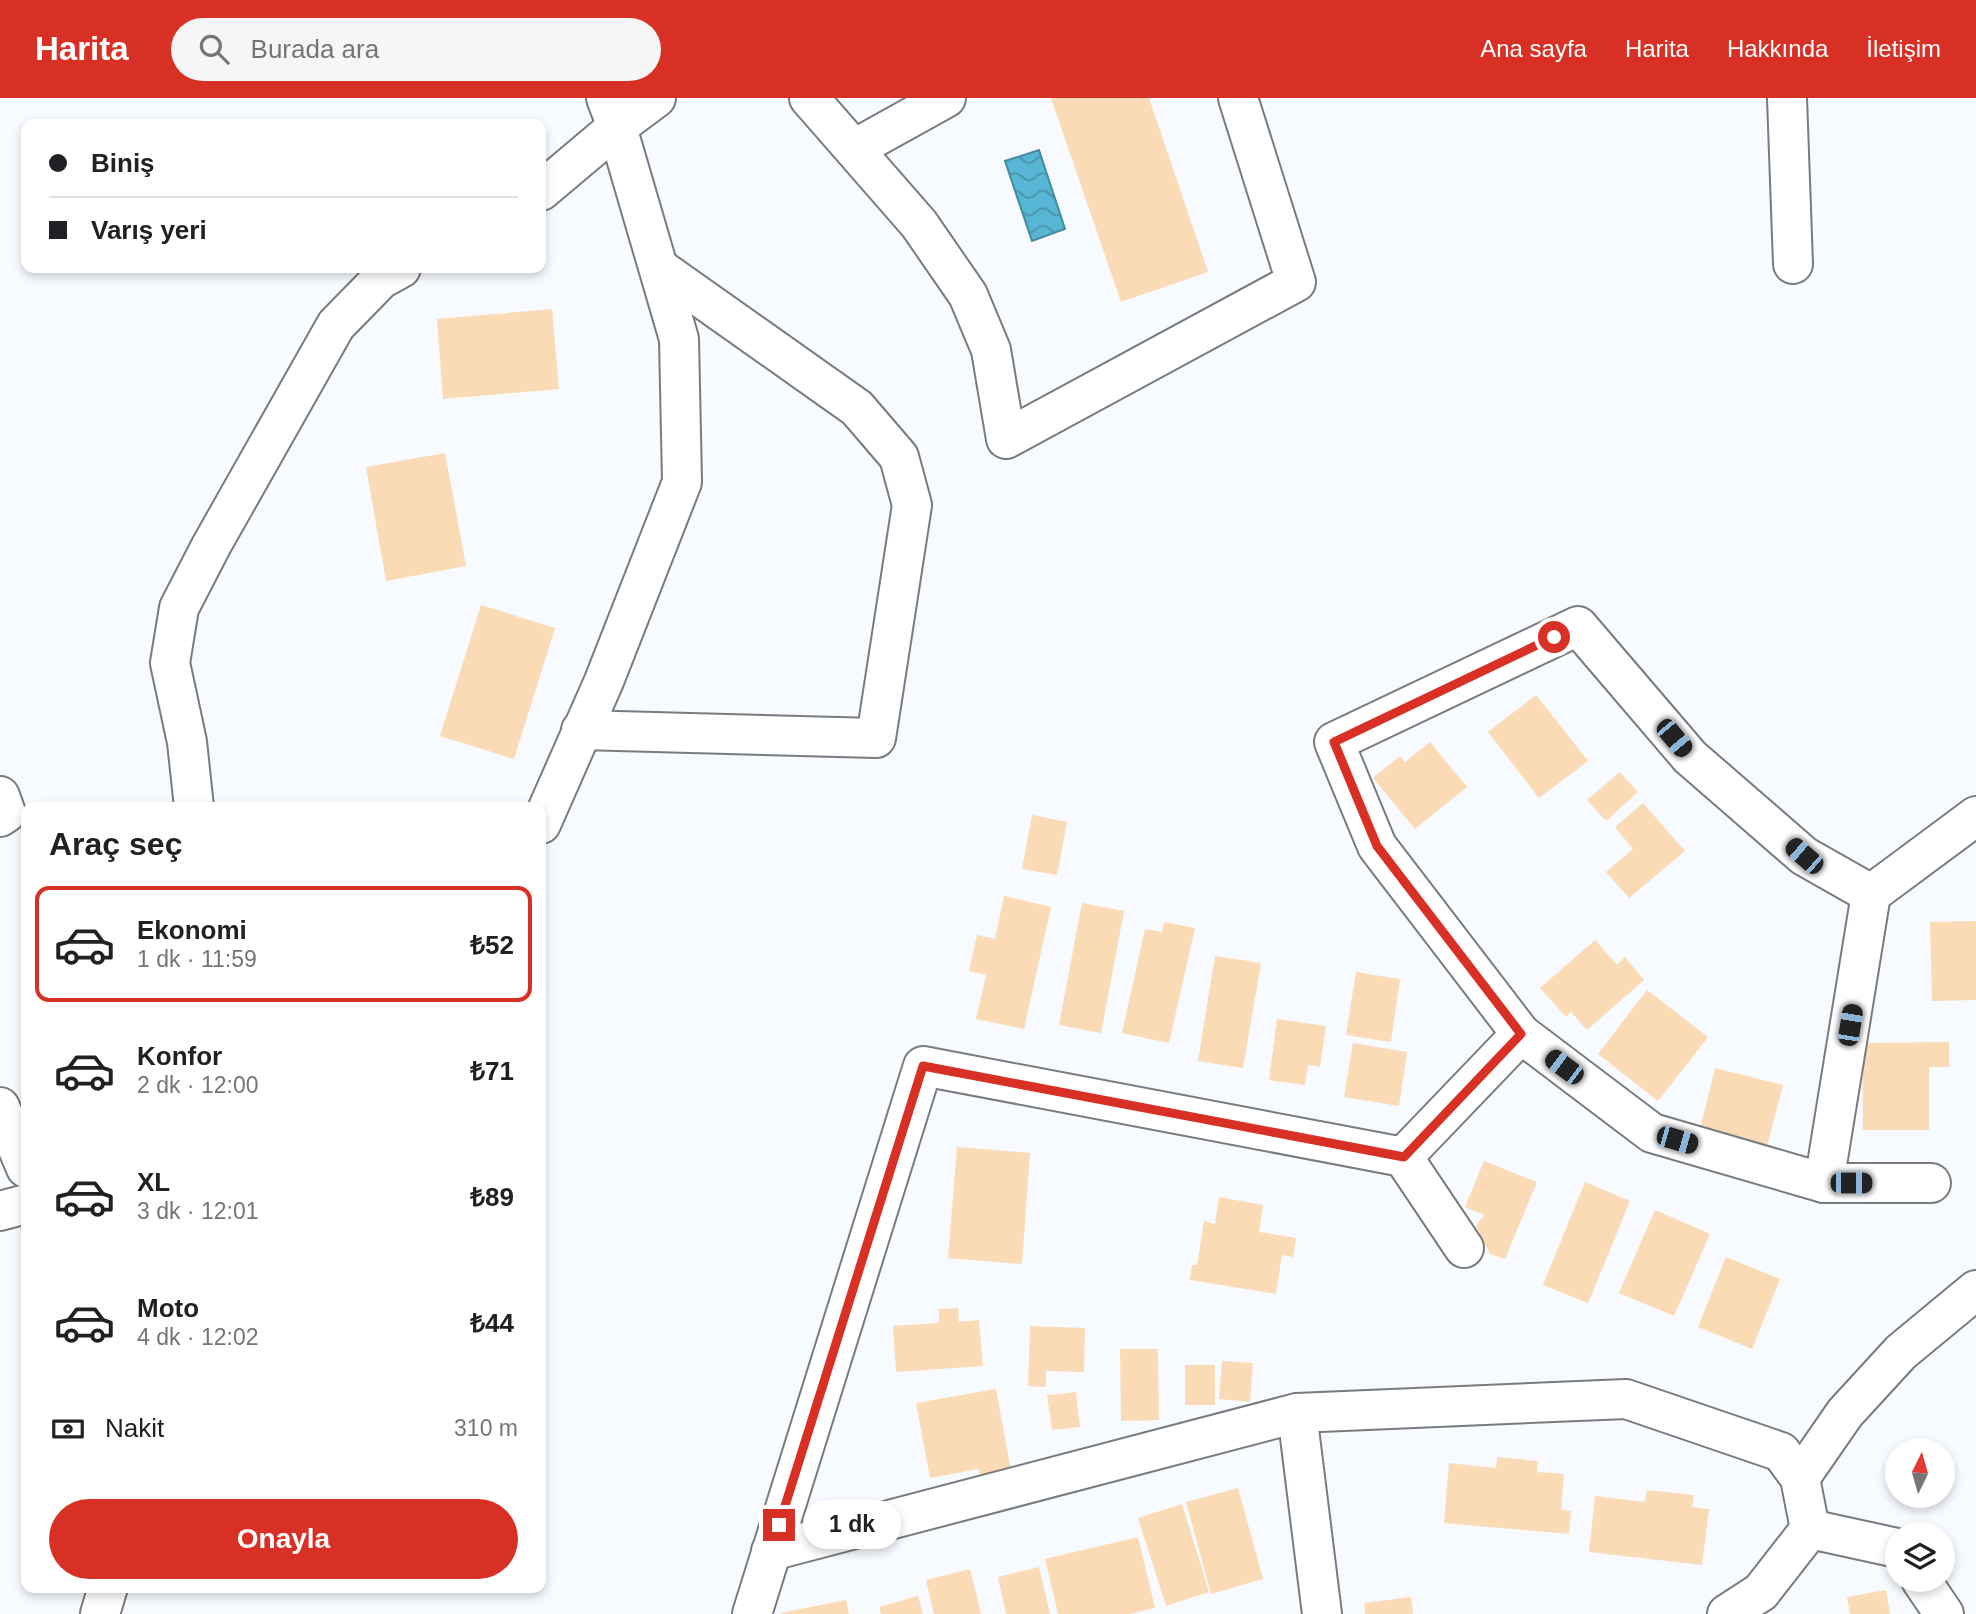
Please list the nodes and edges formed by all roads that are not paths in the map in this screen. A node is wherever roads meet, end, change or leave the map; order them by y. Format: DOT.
graph roads {
  1 [pos="656,98"];
  2 [pos="809,98"];
  3 [pos="946,98"];
  4 [pos="1238,98"];
  5 [pos="1787,98"];
  6 [pos="612,112"];
  7 [pos="853,149"];
  8 [pos="546,185"];
  9 [pos="1793,264"];
  10 [pos="659,268"];
  11 [pos="392,273"];
  12 [pos="582,730"];
  13 [pos="0,796"];
  14 [pos="193,802"];
  15 [pos="546,813"];
  16 [pos="1976,816"];
  17 [pos="0,817"];
  18 [pos="1871,894"];
  19 [pos="1521,1034"];
  20 [pos="0,1107"];
  21 [pos="21,1156"];
  22 [pos="1404,1157"];
  23 [pos="1824,1183"];
  24 [pos="1931,1183"];
  25 [pos="21,1205"];
  26 [pos="0,1211"];
  27 [pos="1464,1248"];
  28 [pos="1976,1290"];
  29 [pos="1297,1413"];
  30 [pos="1800,1478"];
  31 [pos="1810,1529"];
  32 [pos="1885,1545"];
  33 [pos="771,1551"];
  34 [pos="1930,1592"];
  35 [pos="106,1593"];
  36 [pos="100,1614"];
  37 [pos="752,1614"];
  38 [pos="1322,1614"];
  39 [pos="1727,1614"];
  40 [pos="1944,1614"];
  1 -- 6 [label="street"];
  2 -- 7 [label="street"];
  3 -- 7 [label="street"];
  4 -- 7 [label="street"];
  5 -- 9 [label="street"];
  6 -- 8 [label="street"];
  6 -- 10 [label="street"];
  10 -- 12 [label="street"];
  10 -- 12 [label="street"];
  11 -- 14 [label="street"];
  12 -- 15 [label="street"];
  13 -- 17 [label="street"];
  16 -- 18 [label="street"];
  18 -- 19 [label="street"];
  18 -- 23 [label="street"];
  19 -- 22 [label="street"];
  19 -- 23 [label="street"];
  20 -- 21 [label="street"];
  22 -- 27 [label="street"];
  22 -- 33 [label="street"];
  23 -- 24 [label="street"];
  25 -- 26 [label="street"];
  28 -- 30 [label="street"];
  29 -- 30 [label="street"];
  29 -- 33 [label="street"];
  29 -- 38 [label="street"];
  30 -- 31 [label="street"];
  31 -- 32 [label="street"];
  31 -- 39 [label="street"];
  33 -- 37 [label="street"];
  34 -- 40 [label="street"];
  35 -- 36 [label="street"];
}
